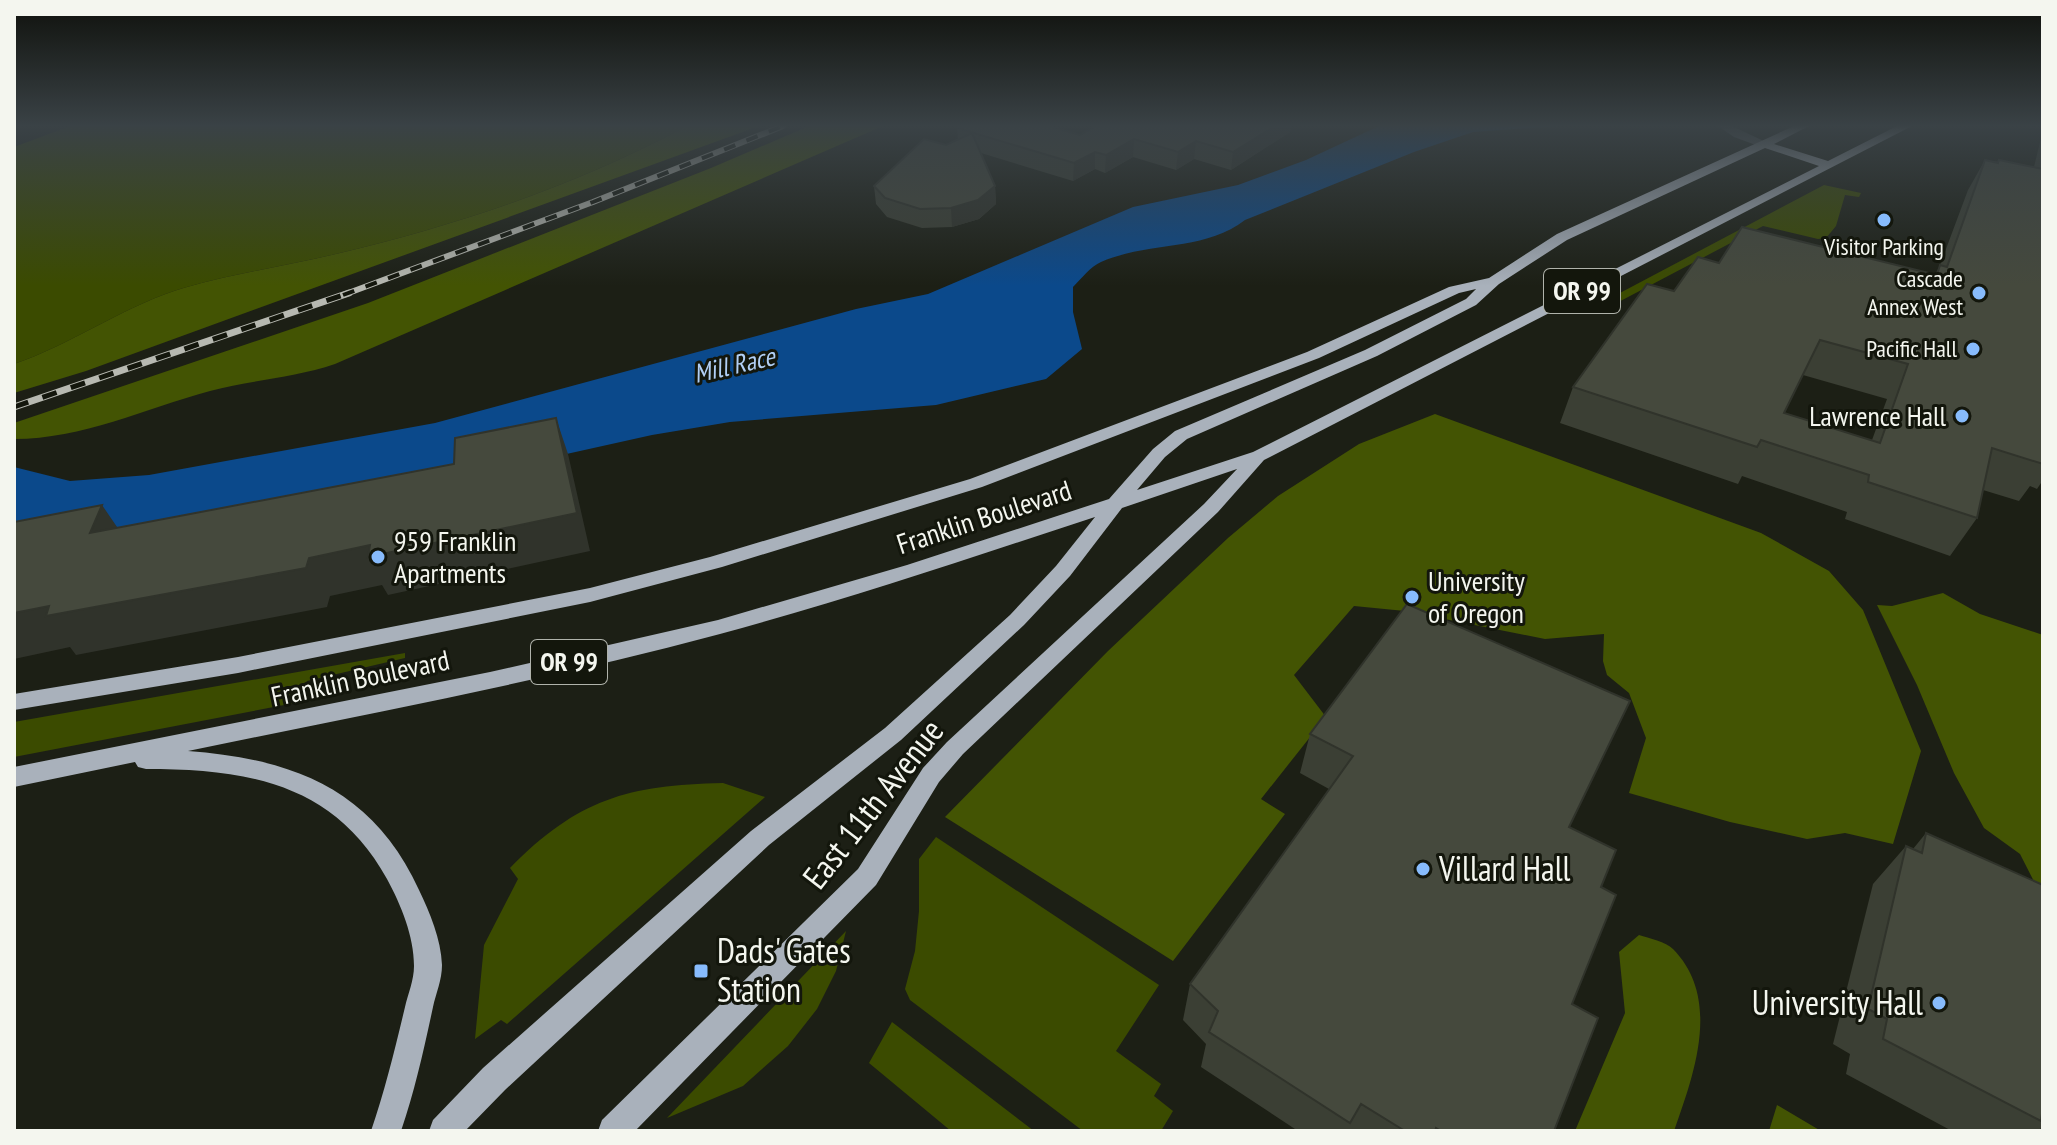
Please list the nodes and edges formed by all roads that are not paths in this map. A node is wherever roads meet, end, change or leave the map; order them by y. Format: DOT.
graph roads {
  1 [pos="1687,179"];
  2 [pos="1800,179"];
  3 [pos="1494,281"];
  4 [pos="1259,456"];
  5 [pos="1113,506"];
  6 [pos="14,702"];
  7 [pos="86,762"];
  8 [pos="14,777"];
  9 [pos="386,1131"];
  10 [pos="444,1131"];
  11 [pos="613,1131"];
  1 -- 3 [label="main road, Franklin Boulevard / OR 99"];
  2 -- 4 [label="main road, Franklin Boulevard / OR 99"];
  3 -- 5 [label="main road, East 11th Avenue"];
  3 -- 6 [label="main road, Franklin Boulevard / OR 99"];
  4 -- 5 [label="main road, Franklin Boulevard / OR 99"];
  4 -- 11 [label="main road, East 11th Avenue"];
  5 -- 7 [label="main road, Franklin Boulevard / OR 99"];
  5 -- 10 [label="main road, East 11th Avenue"];
  7 -- 8 [label="main road, Franklin Boulevard / OR 99"];
  7 -- 9 [label="main road"];
}
